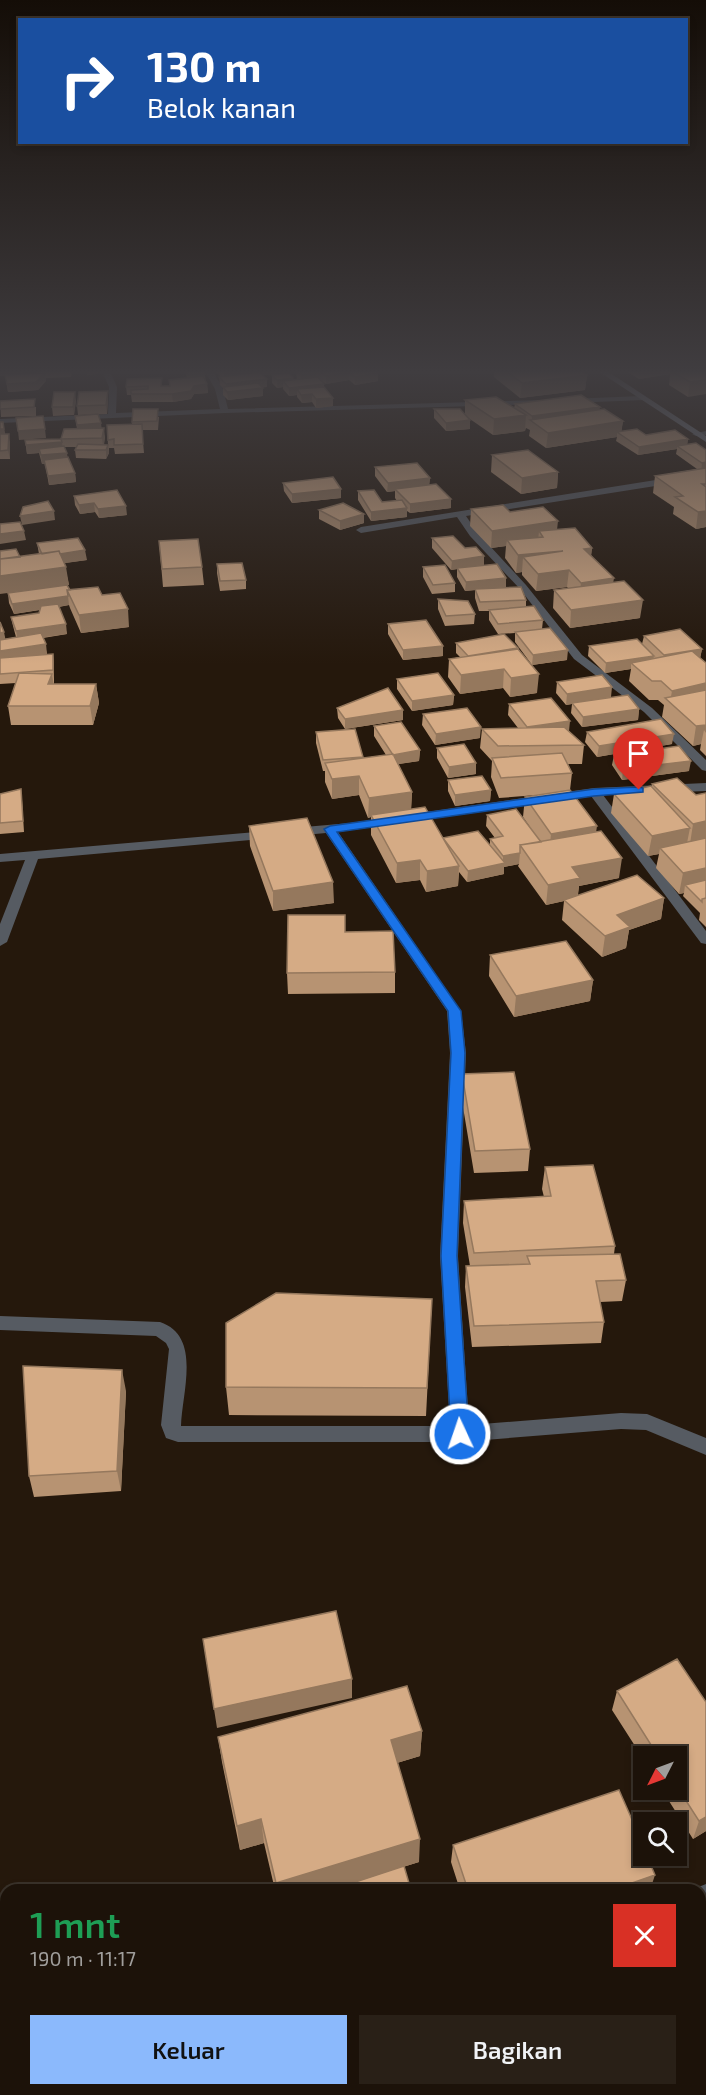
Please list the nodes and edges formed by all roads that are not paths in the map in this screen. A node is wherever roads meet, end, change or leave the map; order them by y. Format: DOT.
graph roads {
  1 [pos="706,475"];
  2 [pos="460,514"];
  3 [pos="361,530"];
  4 [pos="706,766"];
  5 [pos="706,787"];
  6 [pos="594,792"];
  7 [pos="330,829"];
  8 [pos="33,855"];
  9 [pos="0,858"];
  10 [pos="706,940"];
  11 [pos="0,942"];
  12 [pos="0,1323"];
  13 [pos="460,1434"];
  14 [pos="706,1447"];
  1 -- 2 [label="street"];
  2 -- 3 [label="street"];
  2 -- 4 [label="street"];
  5 -- 6 [label="street"];
  6 -- 7 [label="street"];
  6 -- 10 [label="street"];
  7 -- 8 [label="street"];
  7 -- 13 [label="street"];
  8 -- 9 [label="street"];
  8 -- 11 [label="street"];
  12 -- 13 [label="street"];
  13 -- 14 [label="street"];
}
